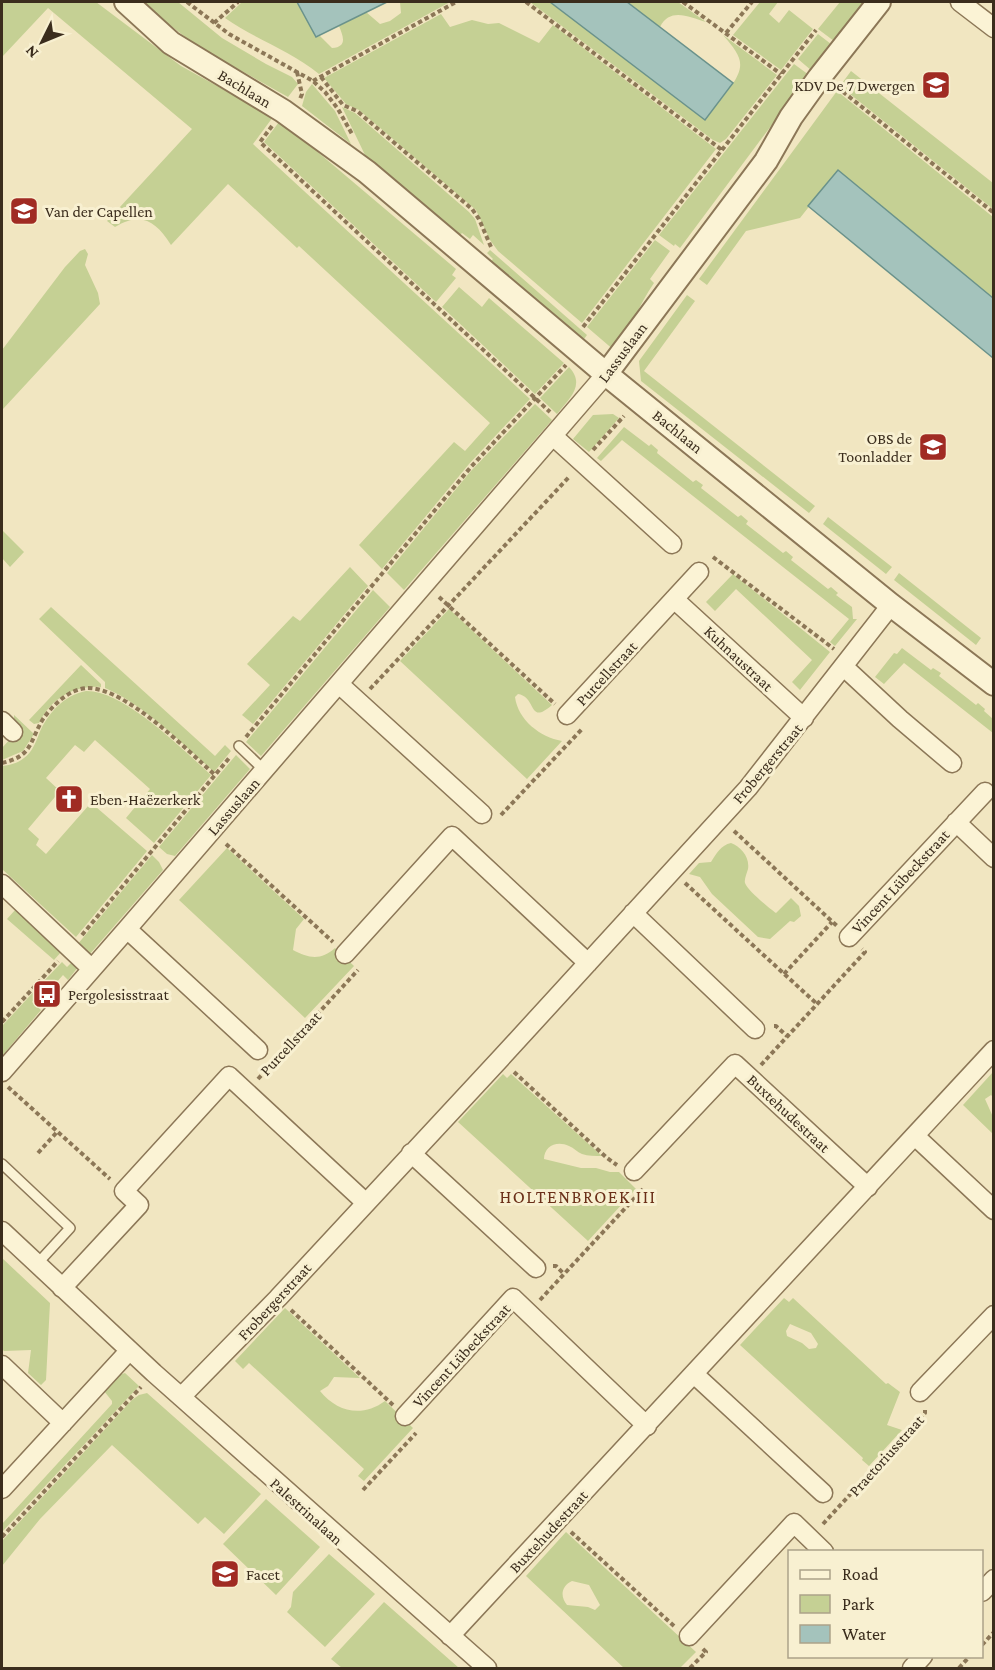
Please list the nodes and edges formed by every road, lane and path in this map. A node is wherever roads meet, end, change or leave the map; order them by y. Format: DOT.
graph roads {
  1 [pos="126,2"];
  2 [pos="187,2"];
  3 [pos="238,2"];
  4 [pos="456,2"];
  5 [pos="526,2"];
  6 [pos="683,2"];
  7 [pos="752,2"];
  8 [pos="879,2"];
  9 [pos="960,2"];
  10 [pos="214,24"];
  11 [pos="993,28"];
  12 [pos="816,30"];
  13 [pos="726,33"];
  14 [pos="793,59"];
  15 [pos="781,74"];
  16 [pos="321,77"];
  17 [pos="819,78"];
  18 [pos="313,81"];
  19 [pos="283,111"];
  20 [pos="722,150"];
  21 [pos="367,172"];
  22 [pos="993,213"];
  23 [pos="497,253"];
  24 [pos="575,320"];
  25 [pos="580,351"];
  26 [pos="606,374"];
  27 [pos="536,398"];
  28 [pos="639,400"];
  29 [pos="558,430"];
  30 [pos="582,463"];
  31 [pos="672,544"];
  32 [pos="699,572"];
  33 [pos="425,585"];
  34 [pos="674,599"];
  35 [pos="448,605"];
  36 [pos="891,605"];
  37 [pos="847,663"];
  38 [pos="339,684"];
  39 [pos="993,684"];
  40 [pos="358,701"];
  41 [pos="567,715"];
  42 [pos="804,718"];
  43 [pos="37,730"];
  44 [pos="239,746"];
  45 [pos="952,763"];
  46 [pos="264,770"];
  47 [pos="214,776"];
  48 [pos="985,792"];
  49 [pos="482,814"];
  50 [pos="501,815"];
  51 [pos="720,818"];
  52 [pos="956,822"];
  53 [pos="212,831"];
  54 [pos="993,858"];
  55 [pos="672,871"];
  56 [pos="2,884"];
  57 [pos="633,913"];
  58 [pos="832,922"];
  59 [pos="127,930"];
  60 [pos="849,937"];
  61 [pos="70,948"];
  62 [pos="345,954"];
  63 [pos="588,963"];
  64 [pos="92,969"];
  65 [pos="784,974"];
  66 [pos="817,1004"];
  67 [pos="2,1022"];
  68 [pos="755,1029"];
  69 [pos="258,1050"];
  70 [pos="993,1050"];
  71 [pos="500,1059"];
  72 [pos="2,1072"];
  73 [pos="750,1077"];
  74 [pos="2,1081"];
  75 [pos="246,1092"];
  76 [pos="57,1132"];
  77 [pos="915,1136"];
  78 [pos="38,1153"];
  79 [pos="411,1153"];
  80 [pos="2,1164"];
  81 [pos="634,1171"];
  82 [pos="868,1186"];
  83 [pos="124,1191"];
  84 [pos="365,1202"];
  85 [pos="993,1210"];
  86 [pos="2,1231"];
  87 [pos="37,1264"];
  88 [pos="536,1268"];
  89 [pos="62,1288"];
  90 [pos="278,1298"];
  91 [pos="528,1313"];
  92 [pos="993,1315"];
  93 [pos="129,1351"];
  94 [pos="2,1365"];
  95 [pos="154,1373"];
  96 [pos="694,1374"];
  97 [pos="920,1392"];
  98 [pos="181,1397"];
  99 [pos="405,1416"];
  100 [pos="63,1423"];
  101 [pos="647,1426"];
  102 [pos="2,1489"];
  103 [pos="363,1490"];
  104 [pos="823,1493"];
  105 [pos="558,1521"];
  106 [pos="2,1537"];
  107 [pos="810,1538"];
  108 [pos="823,1550"];
  109 [pos="450,1636"];
  110 [pos="689,1636"];
  111 [pos="487,1668"];
  1 -- 19 [label="street, Bachlaan"];
  2 -- 10 [label="path"];
  3 -- 10 [label="path"];
  4 -- 16 [label="path"];
  5 -- 20 [label="path"];
  6 -- 13 [label="path"];
  7 -- 13 [label="path"];
  8 -- 17 [label="street, Lassuslaan"];
  9 -- 11 [label="street"];
  10 -- 18 [label="path"];
  12 -- 14 [label="path"];
  13 -- 15 [label="path"];
  14 -- 15 [label="path"];
  14 -- 17 [label="path"];
  15 -- 20 [label="path"];
  16 -- 18 [label="path"];
  16 -- 23 [label="path"];
  17 -- 22 [label="path"];
  17 -- 26 [label="street, Lassuslaan"];
  18 -- 21 [label="path"];
  19 -- 21 [label="street, Bachlaan"];
  19 -- 27 [label="path"];
  20 -- 24 [label="path"];
  21 -- 25 [label="street, Bachlaan"];
  25 -- 26 [label="street, Bachlaan"];
  25 -- 27 [label="path"];
  26 -- 28 [label="street, Bachlaan"];
  26 -- 29 [label="street, Lassuslaan"];
  27 -- 29 [label="path"];
  27 -- 44 [label="path"];
  28 -- 30 [label="path"];
  28 -- 36 [label="street, Bachlaan"];
  29 -- 30 [label="street"];
  29 -- 33 [label="street, Lassuslaan"];
  30 -- 31 [label="street"];
  30 -- 35 [label="path"];
  32 -- 34 [label="street, Purcellstraat"];
  32 -- 37 [label="path"];
  33 -- 35 [label="path"];
  33 -- 38 [label="street, Lassuslaan"];
  34 -- 41 [label="street, Purcellstraat"];
  34 -- 42 [label="street, Kuhnaustraat"];
  35 -- 40 [label="path"];
  35 -- 41 [label="path"];
  36 -- 37 [label="street, Frobergerstraat"];
  36 -- 39 [label="street, Bachlaan"];
  37 -- 42 [label="street, Frobergerstraat"];
  37 -- 45 [label="street"];
  38 -- 40 [label="street"];
  38 -- 46 [label="street, Lassuslaan"];
  40 -- 49 [label="street"];
  41 -- 50 [label="path, Purcellstraat"];
  42 -- 51 [label="street, Frobergerstraat"];
  43 -- 47 [label="path"];
  44 -- 46 [label="lane"];
  44 -- 47 [label="path"];
  46 -- 53 [label="street, Lassuslaan"];
  47 -- 61 [label="path"];
  48 -- 52 [label="street, Vincent Lübeckstraat"];
  51 -- 55 [label="street, Frobergerstraat"];
  51 -- 58 [label="path"];
  52 -- 54 [label="street"];
  52 -- 60 [label="street, Vincent Lübeckstraat"];
  53 -- 59 [label="street, Lassuslaan"];
  53 -- 62 [label="path"];
  55 -- 57 [label="street, Frobergerstraat"];
  55 -- 65 [label="path"];
  56 -- 61 [label="street"];
  57 -- 63 [label="street, Frobergerstraat"];
  57 -- 68 [label="street"];
  58 -- 60 [label="path"];
  58 -- 65 [label="path"];
  59 -- 64 [label="street, Lassuslaan"];
  59 -- 69 [label="street"];
  60 -- 66 [label="path, Vincent Lübeckstraat"];
  61 -- 64 [label="street"];
  61 -- 67 [label="path"];
  62 -- 63 [label="street"];
  62 -- 75 [label="path, Purcellstraat"];
  63 -- 71 [label="street, Frobergerstraat"];
  64 -- 72 [label="street, Lassuslaan"];
  65 -- 66 [label="path"];
  66 -- 73 [label="path, Vincent Lübeckstraat"];
  70 -- 77 [label="street, Buxtehudestraat"];
  71 -- 79 [label="street, Frobergerstraat"];
  71 -- 81 [label="path"];
  73 -- 81 [label="street, Buxtehudestraat"];
  73 -- 82 [label="street, Buxtehudestraat"];
  74 -- 76 [label="path"];
  75 -- 83 [label="street"];
  75 -- 84 [label="street"];
  76 -- 78 [label="path"];
  76 -- 83 [label="path"];
  77 -- 82 [label="street, Buxtehudestraat"];
  77 -- 85 [label="street"];
  79 -- 84 [label="street, Frobergerstraat"];
  79 -- 88 [label="street"];
  80 -- 87 [label="lane"];
  81 -- 91 [label="path, Vincent Lübeckstraat"];
  82 -- 96 [label="street, Buxtehudestraat"];
  83 -- 89 [label="street"];
  84 -- 90 [label="street, Frobergerstraat"];
  86 -- 87 [label="street, Palestrinalaan"];
  87 -- 89 [label="street, Palestrinalaan"];
  89 -- 93 [label="street, Palestrinalaan"];
  90 -- 98 [label="street, Frobergerstraat"];
  90 -- 99 [label="path"];
  91 -- 99 [label="street, Vincent Lübeckstraat"];
  91 -- 101 [label="street"];
  92 -- 97 [label="street, Praetoriusstraat"];
  93 -- 95 [label="street, Palestrinalaan"];
  93 -- 100 [label="street"];
  94 -- 100 [label="street"];
  95 -- 98 [label="street, Palestrinalaan"];
  95 -- 106 [label="path"];
  96 -- 101 [label="street, Buxtehudestraat"];
  96 -- 104 [label="street"];
  97 -- 107 [label="path, Praetoriusstraat"];
  98 -- 109 [label="street, Palestrinalaan"];
  99 -- 103 [label="path, Vincent Lübeckstraat"];
  100 -- 102 [label="street"];
  101 -- 105 [label="street, Buxtehudestraat"];
  105 -- 109 [label="street, Buxtehudestraat"];
  105 -- 110 [label="path"];
  107 -- 108 [label="street"];
  107 -- 110 [label="street"];
  109 -- 111 [label="street, Palestrinalaan"];
}
